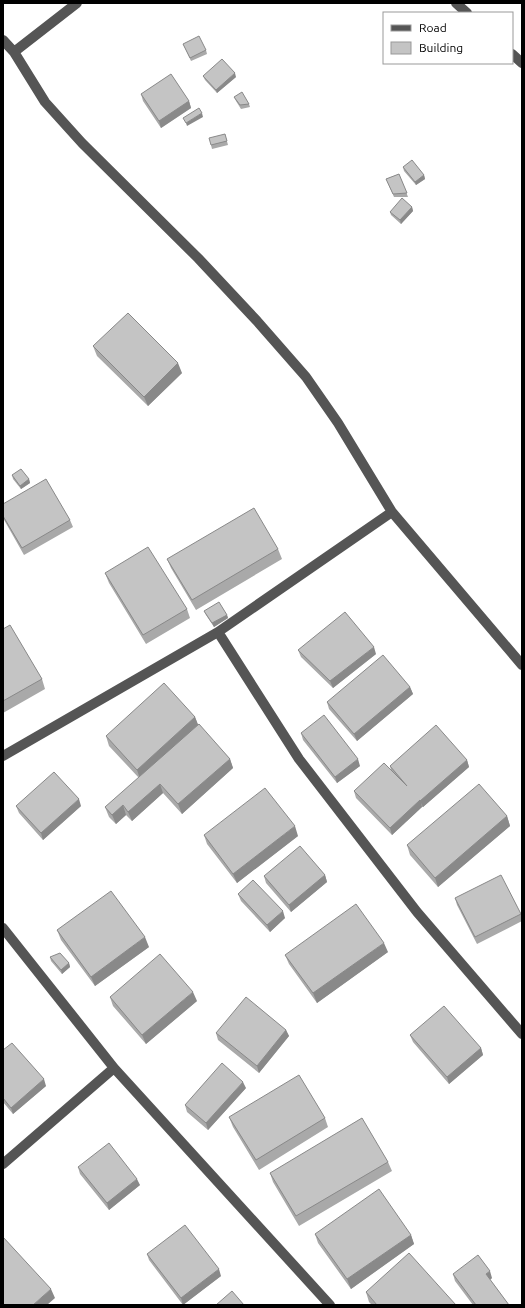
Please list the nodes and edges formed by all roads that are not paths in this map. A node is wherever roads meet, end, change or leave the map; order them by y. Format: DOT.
graph roads {
  1 [pos="77,3"];
  2 [pos="456,3"];
  3 [pos="466,12"];
  4 [pos="3,40"];
  5 [pos="14,52"];
  6 [pos="513,55"];
  7 [pos="522,64"];
  8 [pos="392,512"];
  9 [pos="218,632"];
  10 [pos="522,665"];
  11 [pos="3,756"];
  12 [pos="3,928"];
  13 [pos="522,1034"];
  14 [pos="114,1068"];
  15 [pos="3,1164"];
  16 [pos="330,1305"];
  1 -- 5 [label="street"];
  2 -- 3 [label="street"];
  4 -- 5 [label="street"];
  5 -- 8 [label="street"];
  6 -- 7 [label="street"];
  8 -- 9 [label="street"];
  8 -- 10 [label="street"];
  9 -- 11 [label="street"];
  9 -- 13 [label="street"];
  12 -- 14 [label="street"];
  14 -- 15 [label="street"];
  14 -- 16 [label="street"];
}
